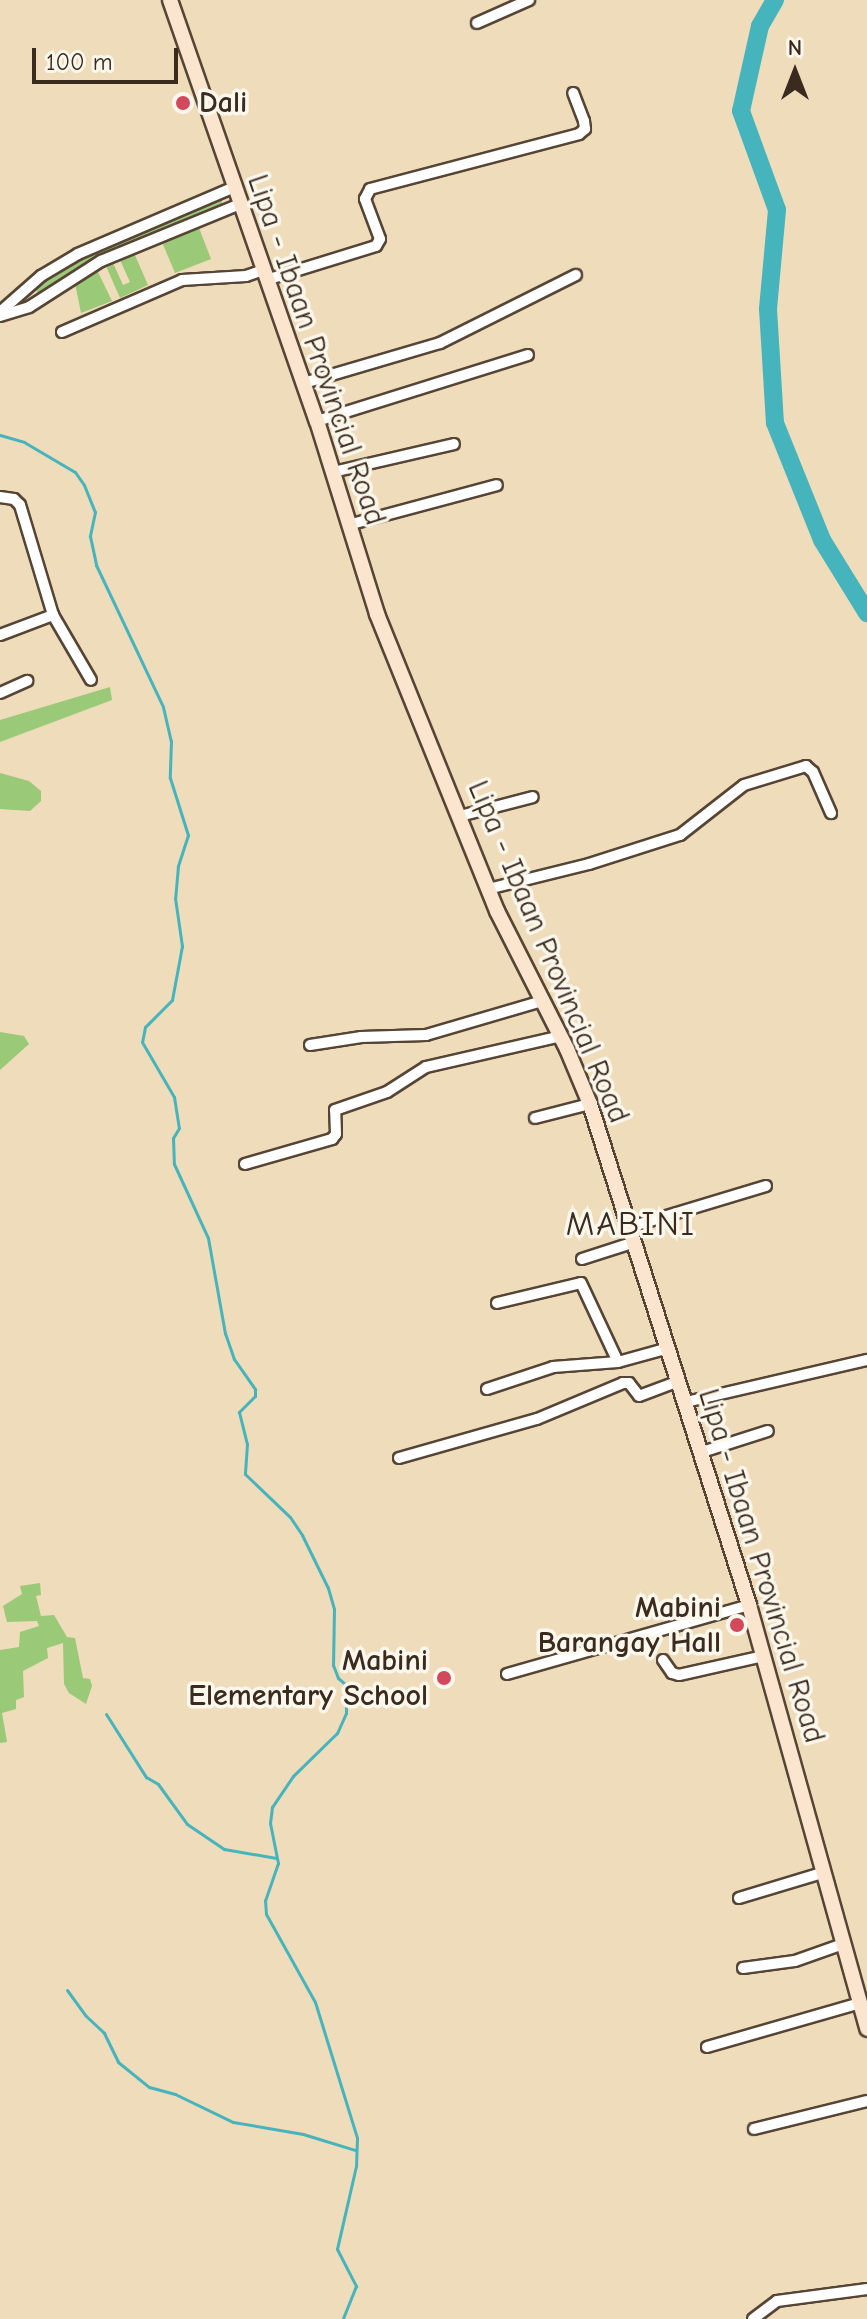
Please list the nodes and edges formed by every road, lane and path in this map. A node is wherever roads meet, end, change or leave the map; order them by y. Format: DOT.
graph roads {
  1 [pos="170,0"];
  2 [pos="529,0"];
  3 [pos="477,23"];
  4 [pos="573,93"];
  5 [pos="234,187"];
  6 [pos="240,204"];
  7 [pos="264,275"];
  8 [pos="576,275"];
  9 [pos="0,314"];
  10 [pos="62,332"];
  11 [pos="528,355"];
  12 [pos="304,383"];
  13 [pos="317,421"];
  14 [pos="454,444"];
  15 [pos="333,472"];
  16 [pos="497,485"];
  17 [pos="0,497"];
  18 [pos="348,525"];
  19 [pos="53,615"];
  20 [pos="0,634"];
  21 [pos="91,680"];
  22 [pos="27,681"];
  23 [pos="0,693"];
  24 [pos="533,797"];
  25 [pos="831,813"];
  26 [pos="460,816"];
  27 [pos="488,889"];
  28 [pos="542,1001"];
  29 [pos="561,1036"];
  30 [pos="310,1045"];
  31 [pos="590,1104"];
  32 [pos="535,1118"];
  33 [pos="245,1164"];
  34 [pos="766,1186"];
  35 [pos="632,1235"];
  36 [pos="582,1259"];
  37 [pos="497,1303"];
  38 [pos="669,1348"];
  39 [pos="867,1360"];
  40 [pos="618,1362"];
  41 [pos="679,1381"];
  42 [pos="487,1389"];
  43 [pos="686,1402"];
  44 [pos="768,1431"];
  45 [pos="702,1452"];
  46 [pos="399,1458"];
  47 [pos="749,1605"];
  48 [pos="763,1656"];
  49 [pos="663,1660"];
  50 [pos="507,1674"];
  51 [pos="822,1873"];
  52 [pos="739,1898"];
  53 [pos="843,1944"];
  54 [pos="743,1968"];
  55 [pos="860,2003"];
  56 [pos="867,2029"];
  57 [pos="707,2047"];
  58 [pos="867,2101"];
  59 [pos="754,2129"];
  60 [pos="867,2289"];
  61 [pos="753,2319"];
  1 -- 5 [label="main road, Lipa - Ibaan Provincial Road"];
  2 -- 3 [label="street"];
  4 -- 7 [label="street"];
  5 -- 6 [label="main road, Lipa - Ibaan Provincial Road"];
  5 -- 9 [label="street"];
  6 -- 7 [label="main road, Lipa - Ibaan Provincial Road"];
  6 -- 9 [label="street"];
  7 -- 10 [label="street"];
  7 -- 12 [label="main road, Lipa - Ibaan Provincial Road"];
  8 -- 12 [label="street"];
  11 -- 13 [label="street"];
  12 -- 13 [label="main road, Lipa - Ibaan Provincial Road"];
  13 -- 15 [label="main road, Lipa - Ibaan Provincial Road"];
  14 -- 15 [label="street"];
  15 -- 18 [label="main road, Lipa - Ibaan Provincial Road"];
  16 -- 18 [label="street"];
  17 -- 19 [label="street"];
  18 -- 26 [label="main road, Lipa - Ibaan Provincial Road"];
  19 -- 20 [label="street"];
  19 -- 21 [label="street"];
  22 -- 23 [label="street"];
  24 -- 26 [label="street"];
  25 -- 27 [label="street"];
  26 -- 27 [label="main road, Lipa - Ibaan Provincial Road"];
  27 -- 28 [label="main road, Lipa - Ibaan Provincial Road"];
  28 -- 29 [label="main road, Lipa - Ibaan Provincial Road"];
  28 -- 30 [label="street"];
  29 -- 31 [label="main road, Lipa - Ibaan Provincial Road"];
  29 -- 33 [label="street"];
  31 -- 32 [label="street"];
  31 -- 35 [label="main road, Lipa - Ibaan Provincial Road"];
  34 -- 35 [label="street"];
  35 -- 36 [label="street"];
  35 -- 38 [label="main road, Lipa - Ibaan Provincial Road"];
  37 -- 40 [label="street"];
  38 -- 40 [label="street"];
  38 -- 41 [label="main road, Lipa - Ibaan Provincial Road"];
  39 -- 43 [label="street"];
  40 -- 42 [label="street"];
  41 -- 43 [label="main road, Lipa - Ibaan Provincial Road"];
  41 -- 46 [label="street"];
  43 -- 45 [label="main road, Lipa - Ibaan Provincial Road"];
  44 -- 45 [label="street"];
  45 -- 47 [label="main road, Lipa - Ibaan Provincial Road"];
  47 -- 48 [label="main road, Lipa - Ibaan Provincial Road"];
  47 -- 50 [label="street"];
  48 -- 49 [label="street"];
  48 -- 51 [label="main road, Lipa - Ibaan Provincial Road"];
  51 -- 52 [label="street"];
  51 -- 53 [label="main road, Lipa - Ibaan Provincial Road"];
  53 -- 54 [label="street"];
  53 -- 55 [label="main road, Lipa - Ibaan Provincial Road"];
  55 -- 56 [label="main road, Lipa - Ibaan Provincial Road"];
  55 -- 57 [label="street"];
  58 -- 59 [label="street"];
  60 -- 61 [label="street"];
}
